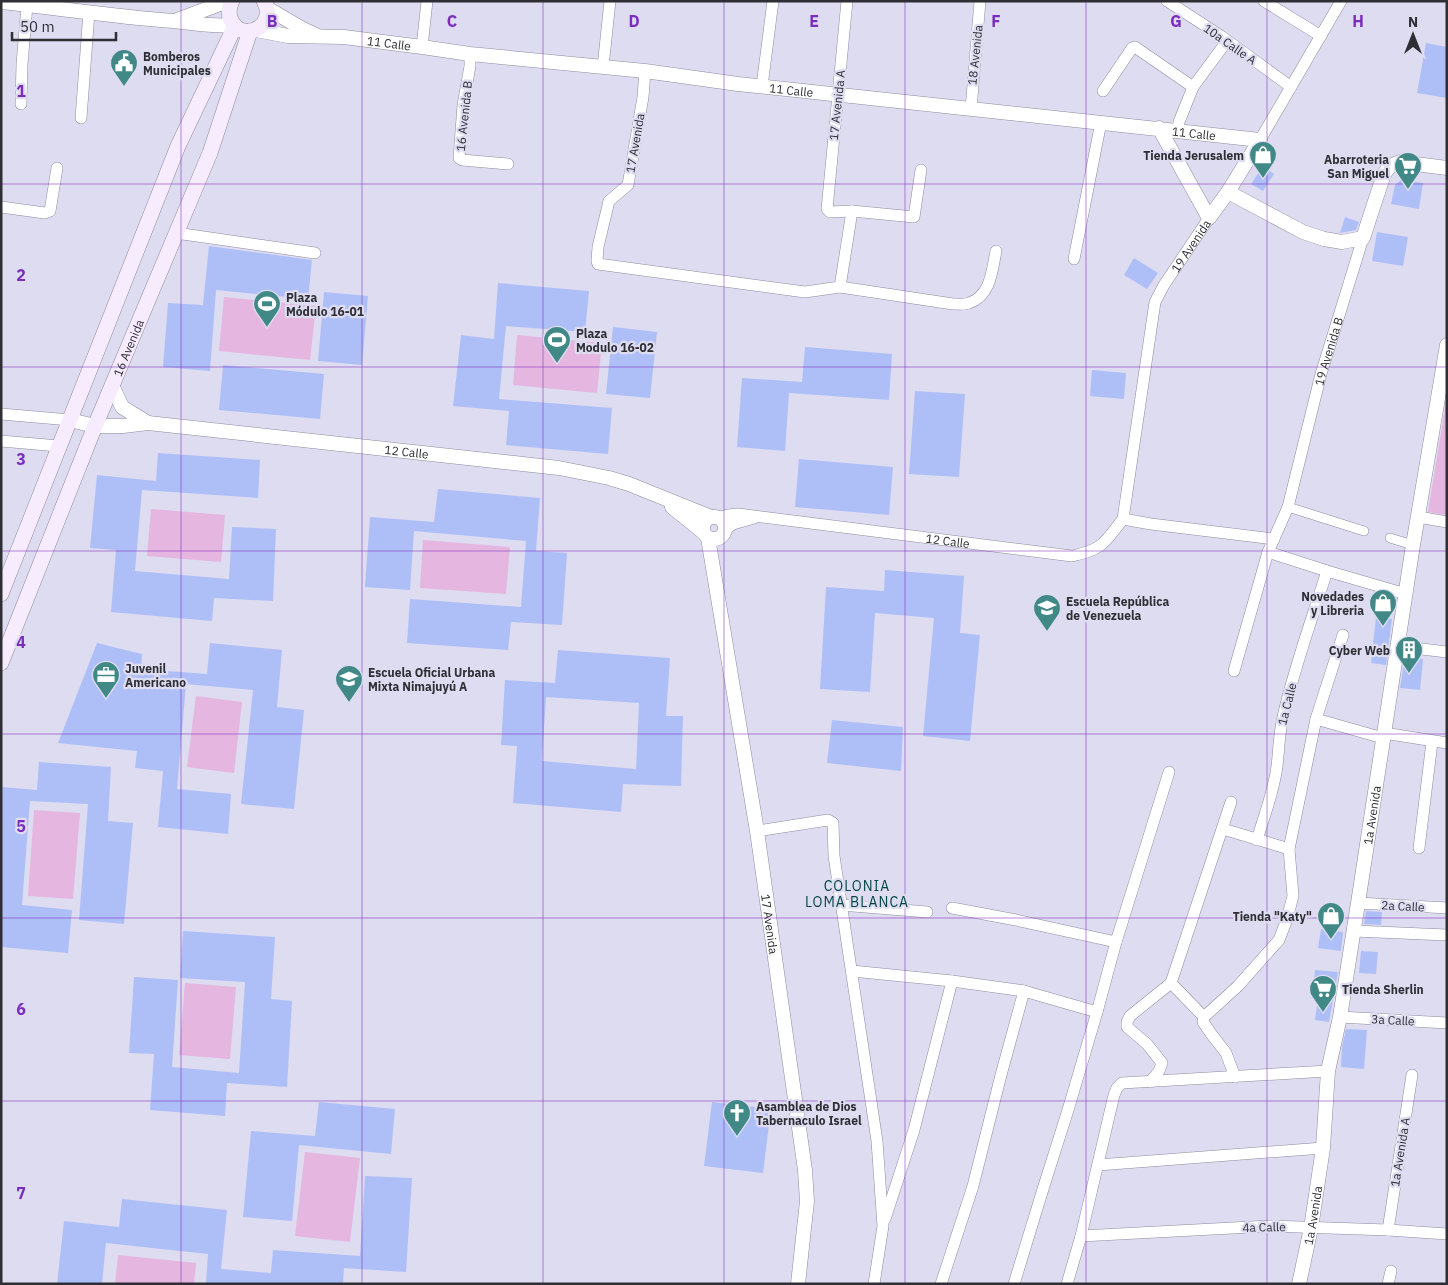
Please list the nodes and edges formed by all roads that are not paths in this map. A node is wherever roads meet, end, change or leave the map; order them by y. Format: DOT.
graph roads {
  1 [pos="228,1"];
  2 [pos="232,1"];
  3 [pos="427,1"];
  4 [pos="610,1"];
  5 [pos="773,1"];
  6 [pos="847,1"];
  7 [pos="980,1"];
  8 [pos="1167,1"];
  9 [pos="1264,1"];
  10 [pos="1341,1"];
  11 [pos="1,2"];
  12 [pos="265,3"];
  13 [pos="27,5"];
  14 [pos="89,12"];
  15 [pos="174,21"];
  16 [pos="234,26"];
  17 [pos="253,30"];
  18 [pos="1321,36"];
  19 [pos="321,37"];
  20 [pos="1227,41"];
  21 [pos="422,47"];
  22 [pos="470,54"];
  23 [pos="603,68"];
  24 [pos="645,71"];
  25 [pos="762,86"];
  26 [pos="1193,87"];
  27 [pos="1291,87"];
  28 [pos="1103,91"];
  29 [pos="838,95"];
  30 [pos="21,104"];
  31 [pos="971,109"];
  32 [pos="81,118"];
  33 [pos="1101,122"];
  34 [pos="1159,128"];
  35 [pos="1178,130"];
  36 [pos="1260,140"];
  37 [pos="508,164"];
  38 [pos="57,168"];
  39 [pos="1447,168"];
  40 [pos="921,170"];
  41 [pos="1228,192"];
  42 [pos="1,207"];
  43 [pos="852,211"];
  44 [pos="1209,218"];
  45 [pos="176,233"];
  46 [pos="1363,238"];
  47 [pos="996,251"];
  48 [pos="315,253"];
  49 [pos="1074,259"];
  50 [pos="840,287"];
  51 [pos="1447,345"];
  52 [pos="112,385"];
  53 [pos="1,414"];
  54 [pos="70,420"];
  55 [pos="148,423"];
  56 [pos="95,426"];
  57 [pos="1,441"];
  58 [pos="59,446"];
  59 [pos="1288,507"];
  60 [pos="1418,517"];
  61 [pos="1123,519"];
  62 [pos="1447,522"];
  63 [pos="714,529"];
  64 [pos="1364,531"];
  65 [pos="1390,538"];
  66 [pos="1274,540"];
  67 [pos="1413,545"];
  68 [pos="1268,552"];
  69 [pos="1327,571"];
  70 [pos="1,594"];
  71 [pos="1406,594"];
  72 [pos="1343,635"];
  73 [pos="1397,646"];
  74 [pos="1447,652"];
  75 [pos="1,663"];
  76 [pos="1234,671"];
  77 [pos="1316,719"];
  78 [pos="1383,736"];
  79 [pos="1432,742"];
  80 [pos="1447,743"];
  81 [pos="1169,772"];
  82 [pos="1231,802"];
  83 [pos="1223,829"];
  84 [pos="757,831"];
  85 [pos="1257,840"];
  86 [pos="1418,848"];
  87 [pos="1289,849"];
  88 [pos="1358,903"];
  89 [pos="841,905"];
  90 [pos="952,908"];
  91 [pos="1447,908"];
  92 [pos="927,912"];
  93 [pos="1354,931"];
  94 [pos="1447,935"];
  95 [pos="1116,942"];
  96 [pos="852,971"];
  97 [pos="952,981"];
  98 [pos="1171,983"];
  99 [pos="1024,991"];
  100 [pos="1097,1012"];
  101 [pos="1204,1017"];
  102 [pos="1340,1017"];
  103 [pos="1447,1023"];
  104 [pos="1328,1071"];
  105 [pos="1412,1074"];
  106 [pos="1235,1077"];
  107 [pos="1150,1082"];
  108 [pos="1323,1148"];
  109 [pos="1098,1165"];
  110 [pos="883,1226"];
  111 [pos="1311,1228"];
  112 [pos="1388,1230"];
  113 [pos="1447,1234"];
  114 [pos="1081,1236"];
  115 [pos="1391,1271"];
  116 [pos="798,1284"];
  117 [pos="874,1284"];
  118 [pos="941,1284"];
  119 [pos="1014,1284"];
  120 [pos="1067,1284"];
  121 [pos="1299,1284"];
  122 [pos="1388,1284"];
  1 -- 15 [label="street"];
  2 -- 16 [label="main road"];
  3 -- 21 [label="street"];
  4 -- 23 [label="street"];
  5 -- 25 [label="street"];
  6 -- 29 [label="street, 17 Avenida A"];
  7 -- 31 [label="street, 18 Avenida"];
  8 -- 20 [label="street, 10a Calle A"];
  9 -- 18 [label="street"];
  10 -- 18 [label="street, 19 Avenida"];
  11 -- 13 [label="street"];
  12 -- 17 [label="main road, 16 Avenida"];
  12 -- 19 [label="street, 11 Calle"];
  13 -- 14 [label="street"];
  13 -- 30 [label="street"];
  14 -- 15 [label="street"];
  14 -- 32 [label="street"];
  15 -- 16 [label="street"];
  16 -- 17 [label="main road"];
  16 -- 54 [label="main road"];
  17 -- 19 [label="street, 11 Calle"];
  17 -- 45 [label="main road, 16 Avenida"];
  18 -- 27 [label="street, 19 Avenida"];
  19 -- 21 [label="street, 11 Calle"];
  20 -- 26 [label="street"];
  20 -- 27 [label="street, 10a Calle A"];
  21 -- 22 [label="street, 11 Calle"];
  22 -- 23 [label="street, 11 Calle"];
  22 -- 37 [label="street, 16 Avenida B"];
  23 -- 24 [label="street, 11 Calle"];
  24 -- 25 [label="street, 11 Calle"];
  24 -- 50 [label="street, 17 Avenida"];
  25 -- 29 [label="street, 11 Calle"];
  26 -- 28 [label="street"];
  26 -- 35 [label="street"];
  27 -- 36 [label="street, 19 Avenida"];
  29 -- 31 [label="street, 11 Calle"];
  29 -- 43 [label="street, 17 Avenida A"];
  31 -- 33 [label="street, 11 Calle"];
  33 -- 34 [label="street, 11 Calle"];
  33 -- 49 [label="street"];
  34 -- 35 [label="street, 11 Calle"];
  34 -- 44 [label="street"];
  35 -- 36 [label="street, 11 Calle"];
  36 -- 41 [label="street, 19 Avenida"];
  38 -- 42 [label="street"];
  39 -- 46 [label="street, 19 Avenida B"];
  40 -- 43 [label="street"];
  41 -- 44 [label="street, 19 Avenida"];
  41 -- 46 [label="street"];
  43 -- 50 [label="street"];
  44 -- 61 [label="street, 19 Avenida"];
  45 -- 48 [label="street"];
  45 -- 52 [label="main road, 16 Avenida"];
  46 -- 59 [label="street, 19 Avenida B"];
  47 -- 50 [label="street"];
  51 -- 60 [label="street, 1a Avenida"];
  52 -- 55 [label="street, 12 Calle"];
  52 -- 56 [label="main road, 16 Avenida"];
  53 -- 54 [label="street, 12 Calle"];
  54 -- 56 [label="street, 12 Calle"];
  54 -- 58 [label="main road"];
  55 -- 56 [label="street, 12 Calle"];
  55 -- 63 [label="street, 12 Calle"];
  56 -- 75 [label="main road, 16 Avenida"];
  57 -- 58 [label="street"];
  58 -- 70 [label="main road"];
  59 -- 64 [label="street"];
  59 -- 66 [label="street, 19 Avenida B"];
  60 -- 62 [label="street"];
  60 -- 67 [label="street, 1a Avenida"];
  61 -- 63 [label="street, 12 Calle"];
  61 -- 66 [label="street"];
  63 -- 84 [label="street, 17 Avenida"];
  65 -- 67 [label="street"];
  66 -- 68 [label="street, 19 Avenida B"];
  67 -- 71 [label="street, 1a Avenida"];
  68 -- 69 [label="street"];
  68 -- 76 [label="street, 19 Avenida B"];
  69 -- 71 [label="street"];
  69 -- 85 [label="street, 1a Calle"];
  71 -- 73 [label="street, 1a Avenida"];
  72 -- 77 [label="street"];
  73 -- 74 [label="street"];
  73 -- 78 [label="street, 1a Avenida"];
  77 -- 78 [label="street"];
  77 -- 87 [label="street"];
  78 -- 79 [label="street"];
  78 -- 88 [label="street, 1a Avenida"];
  79 -- 80 [label="street"];
  79 -- 86 [label="street"];
  81 -- 95 [label="street"];
  82 -- 83 [label="street"];
  83 -- 85 [label="street"];
  83 -- 98 [label="street"];
  84 -- 89 [label="street"];
  84 -- 116 [label="street, 17 Avenida"];
  85 -- 87 [label="street"];
  87 -- 101 [label="street"];
  88 -- 91 [label="street, 2a Calle"];
  88 -- 93 [label="street, 1a Avenida"];
  89 -- 92 [label="street"];
  89 -- 96 [label="street"];
  90 -- 95 [label="street"];
  93 -- 94 [label="street"];
  93 -- 102 [label="street, 1a Avenida"];
  95 -- 100 [label="street"];
  96 -- 97 [label="street"];
  96 -- 110 [label="street"];
  97 -- 99 [label="street"];
  97 -- 110 [label="street"];
  98 -- 101 [label="street"];
  98 -- 107 [label="street"];
  99 -- 100 [label="street"];
  99 -- 118 [label="street"];
  100 -- 119 [label="street"];
  101 -- 106 [label="street"];
  102 -- 103 [label="street, 3a Calle"];
  102 -- 104 [label="street, 1a Avenida"];
  104 -- 106 [label="street"];
  104 -- 108 [label="street, 1a Avenida"];
  105 -- 112 [label="street, 1a Avenida A"];
  106 -- 107 [label="street"];
  107 -- 109 [label="street"];
  108 -- 109 [label="street"];
  108 -- 111 [label="street, 1a Avenida"];
  109 -- 114 [label="street"];
  110 -- 117 [label="street"];
  111 -- 112 [label="street, 4a Calle"];
  111 -- 114 [label="street, 4a Calle"];
  111 -- 121 [label="street, 1a Avenida"];
  112 -- 113 [label="street, 4a Calle"];
  114 -- 120 [label="street"];
  115 -- 122 [label="street"];
}
